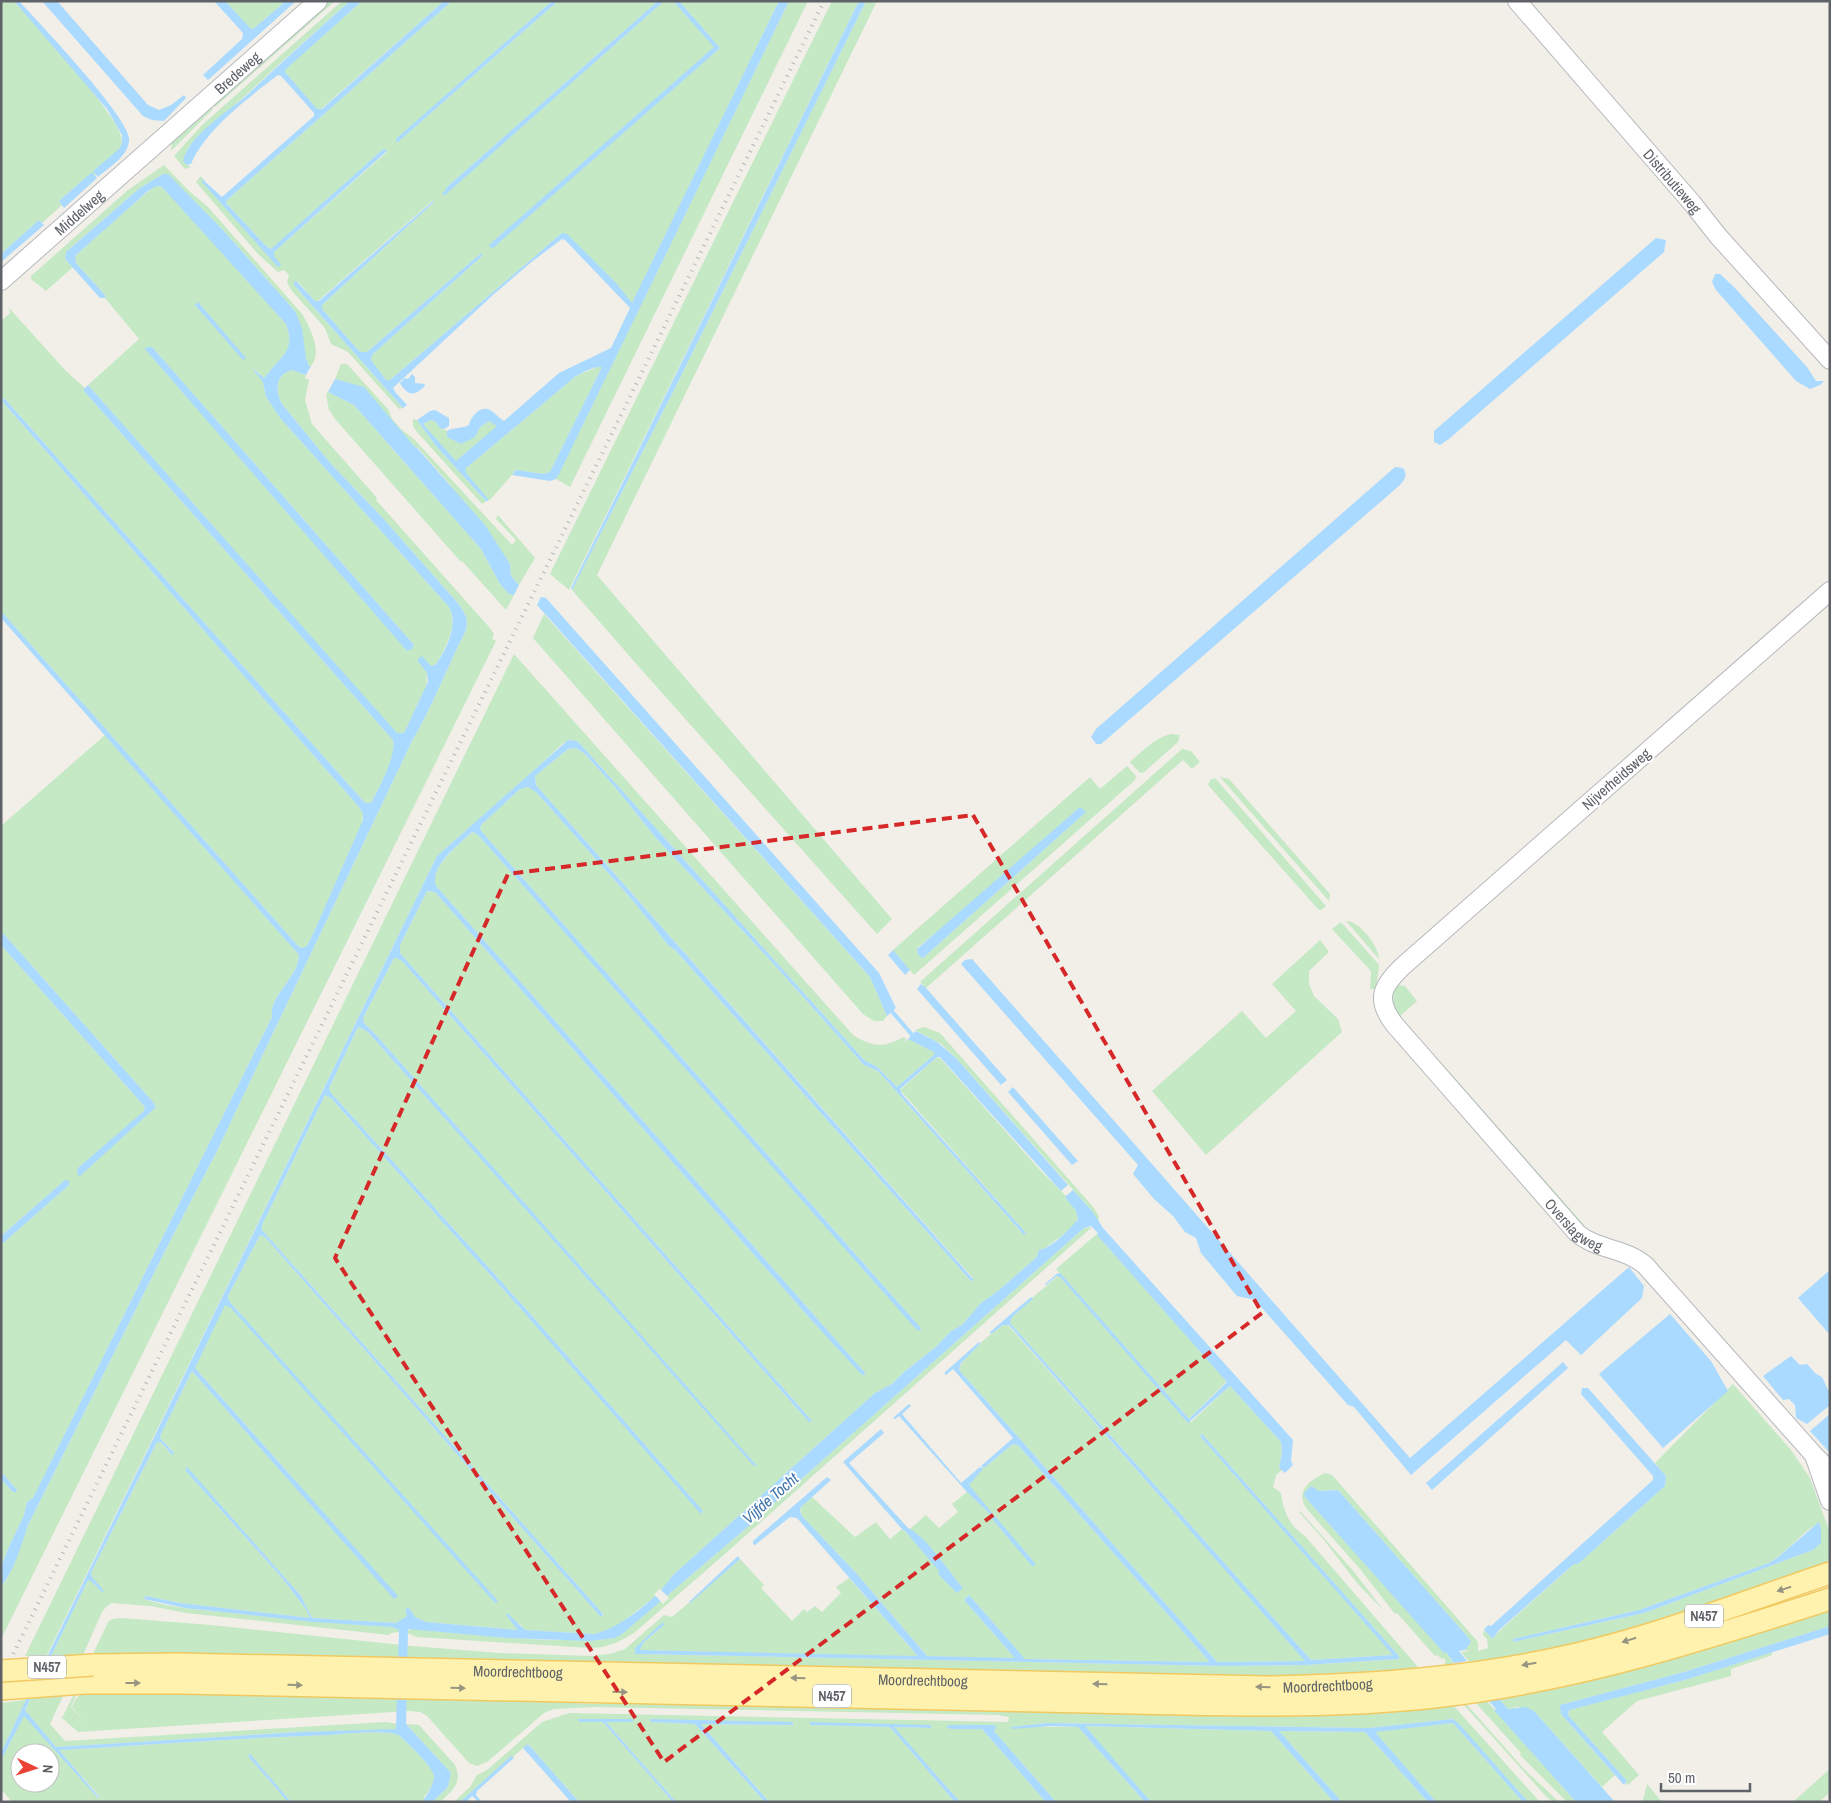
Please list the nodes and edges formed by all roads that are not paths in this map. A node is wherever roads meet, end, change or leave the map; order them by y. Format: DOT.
graph roads {
  1 [pos="318,1"];
  2 [pos="1516,1"];
  3 [pos="156,145"];
  4 [pos="1,282"];
  5 [pos="1830,360"];
  6 [pos="1830,591"];
  7 [pos="1403,966"];
  8 [pos="1814,1455"];
  9 [pos="1830,1471"];
  10 [pos="1830,1502"];
  11 [pos="1830,1573"];
  12 [pos="1830,1599"];
  13 [pos="1,1671"];
  14 [pos="88,1674"];
  15 [pos="1,1689"];
  1 -- 3 [label="street, Bredeweg"];
  2 -- 5 [label="street, Distributieweg"];
  3 -- 4 [label="street, Middelweg"];
  6 -- 7 [label="street, Nijverheidsweg"];
  7 -- 8 [label="street, Overslagweg"];
  8 -- 9 [label="street, Overslagweg"];
  8 -- 10 [label="street, Overslagweg"];
  11 -- 14 [label="main road, Moordrechtboog / N457, one-way"];
  14 -- 12 [label="main road, Moordrechtboog / N457, one-way"];
  13 -- 14 [label="main road, Moordrechtboog / N457, bridge"];
  14 -- 15 [label="main road, Moordrechtboog / N457"];
}
